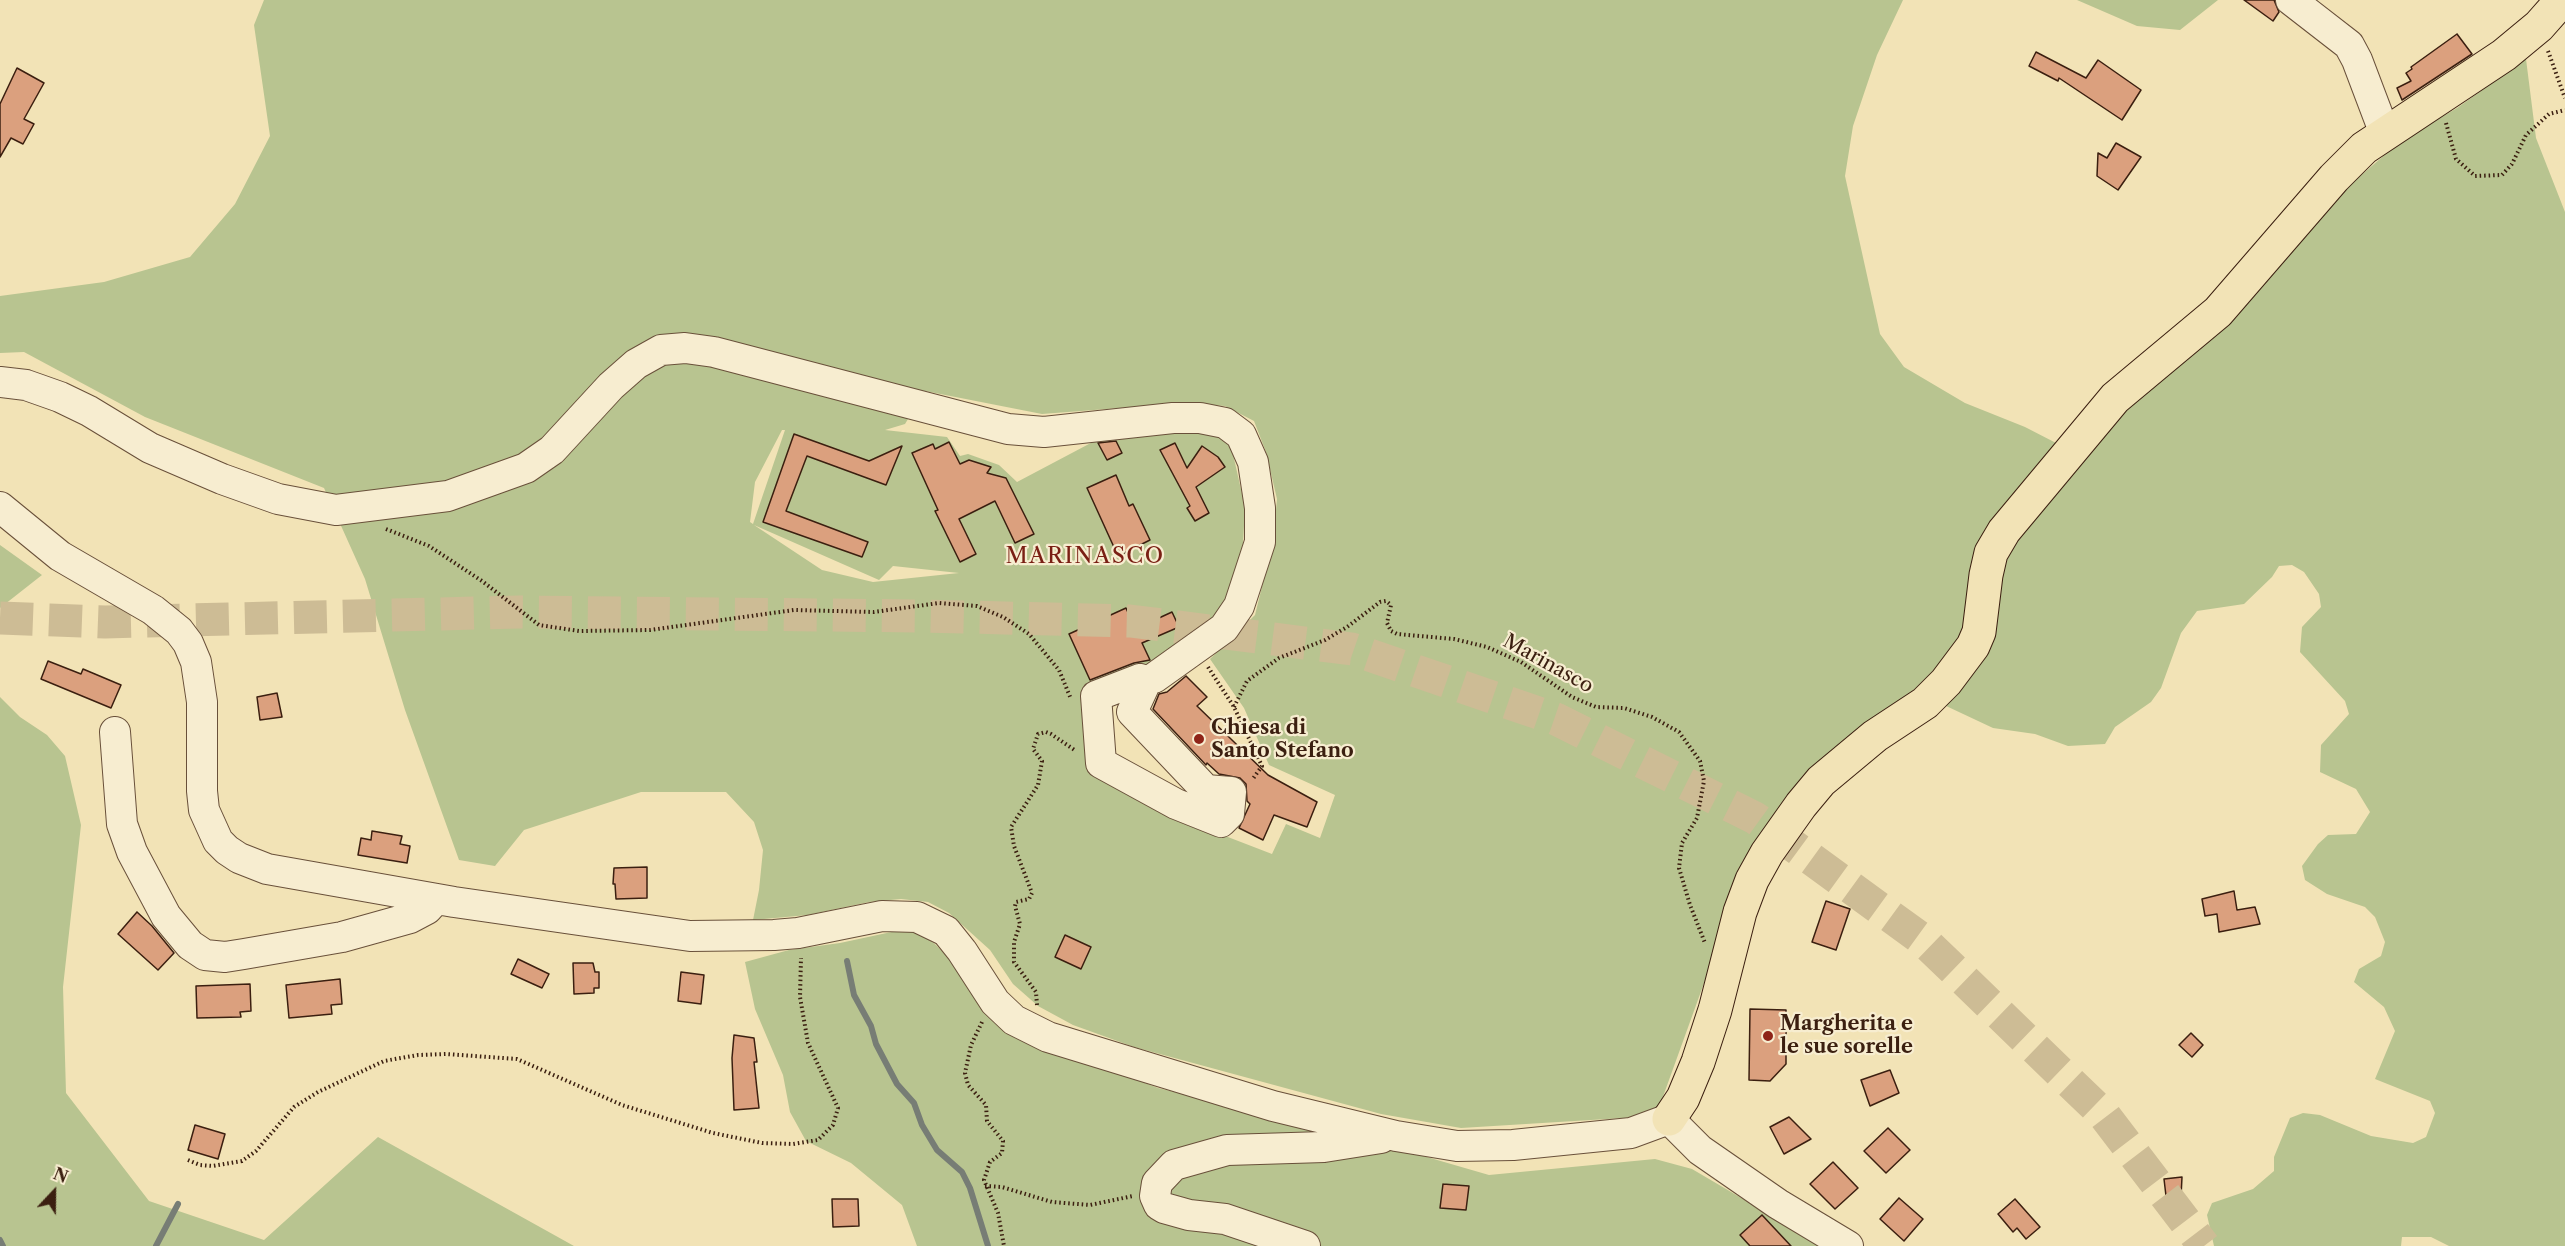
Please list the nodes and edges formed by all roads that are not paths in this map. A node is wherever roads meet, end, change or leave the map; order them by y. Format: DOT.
graph roads {
  1 [pos="2291,0"];
  2 [pos="2562,0"];
  3 [pos="2385,134"];
  4 [pos="0,382"];
  5 [pos="0,507"];
  6 [pos="1154,678"];
  7 [pos="115,732"];
  8 [pos="1231,792"];
  9 [pos="436,899"];
  10 [pos="1669,1119"];
  11 [pos="1396,1136"];
  12 [pos="1778,1204"];
  13 [pos="1305,1246"];
  14 [pos="1804,1246"];
  15 [pos="1848,1246"];
  1 -- 3 [label="street"];
  2 -- 3 [label="main road"];
  3 -- 10 [label="main road"];
  4 -- 6 [label="street"];
  5 -- 9 [label="street"];
  7 -- 9 [label="street"];
  8 -- 8 [label="street"];
  9 -- 11 [label="street"];
  10 -- 11 [label="street"];
  10 -- 12 [label="street"];
  11 -- 13 [label="street"];
  12 -- 14 [label="street"];
  12 -- 15 [label="street"];
}
